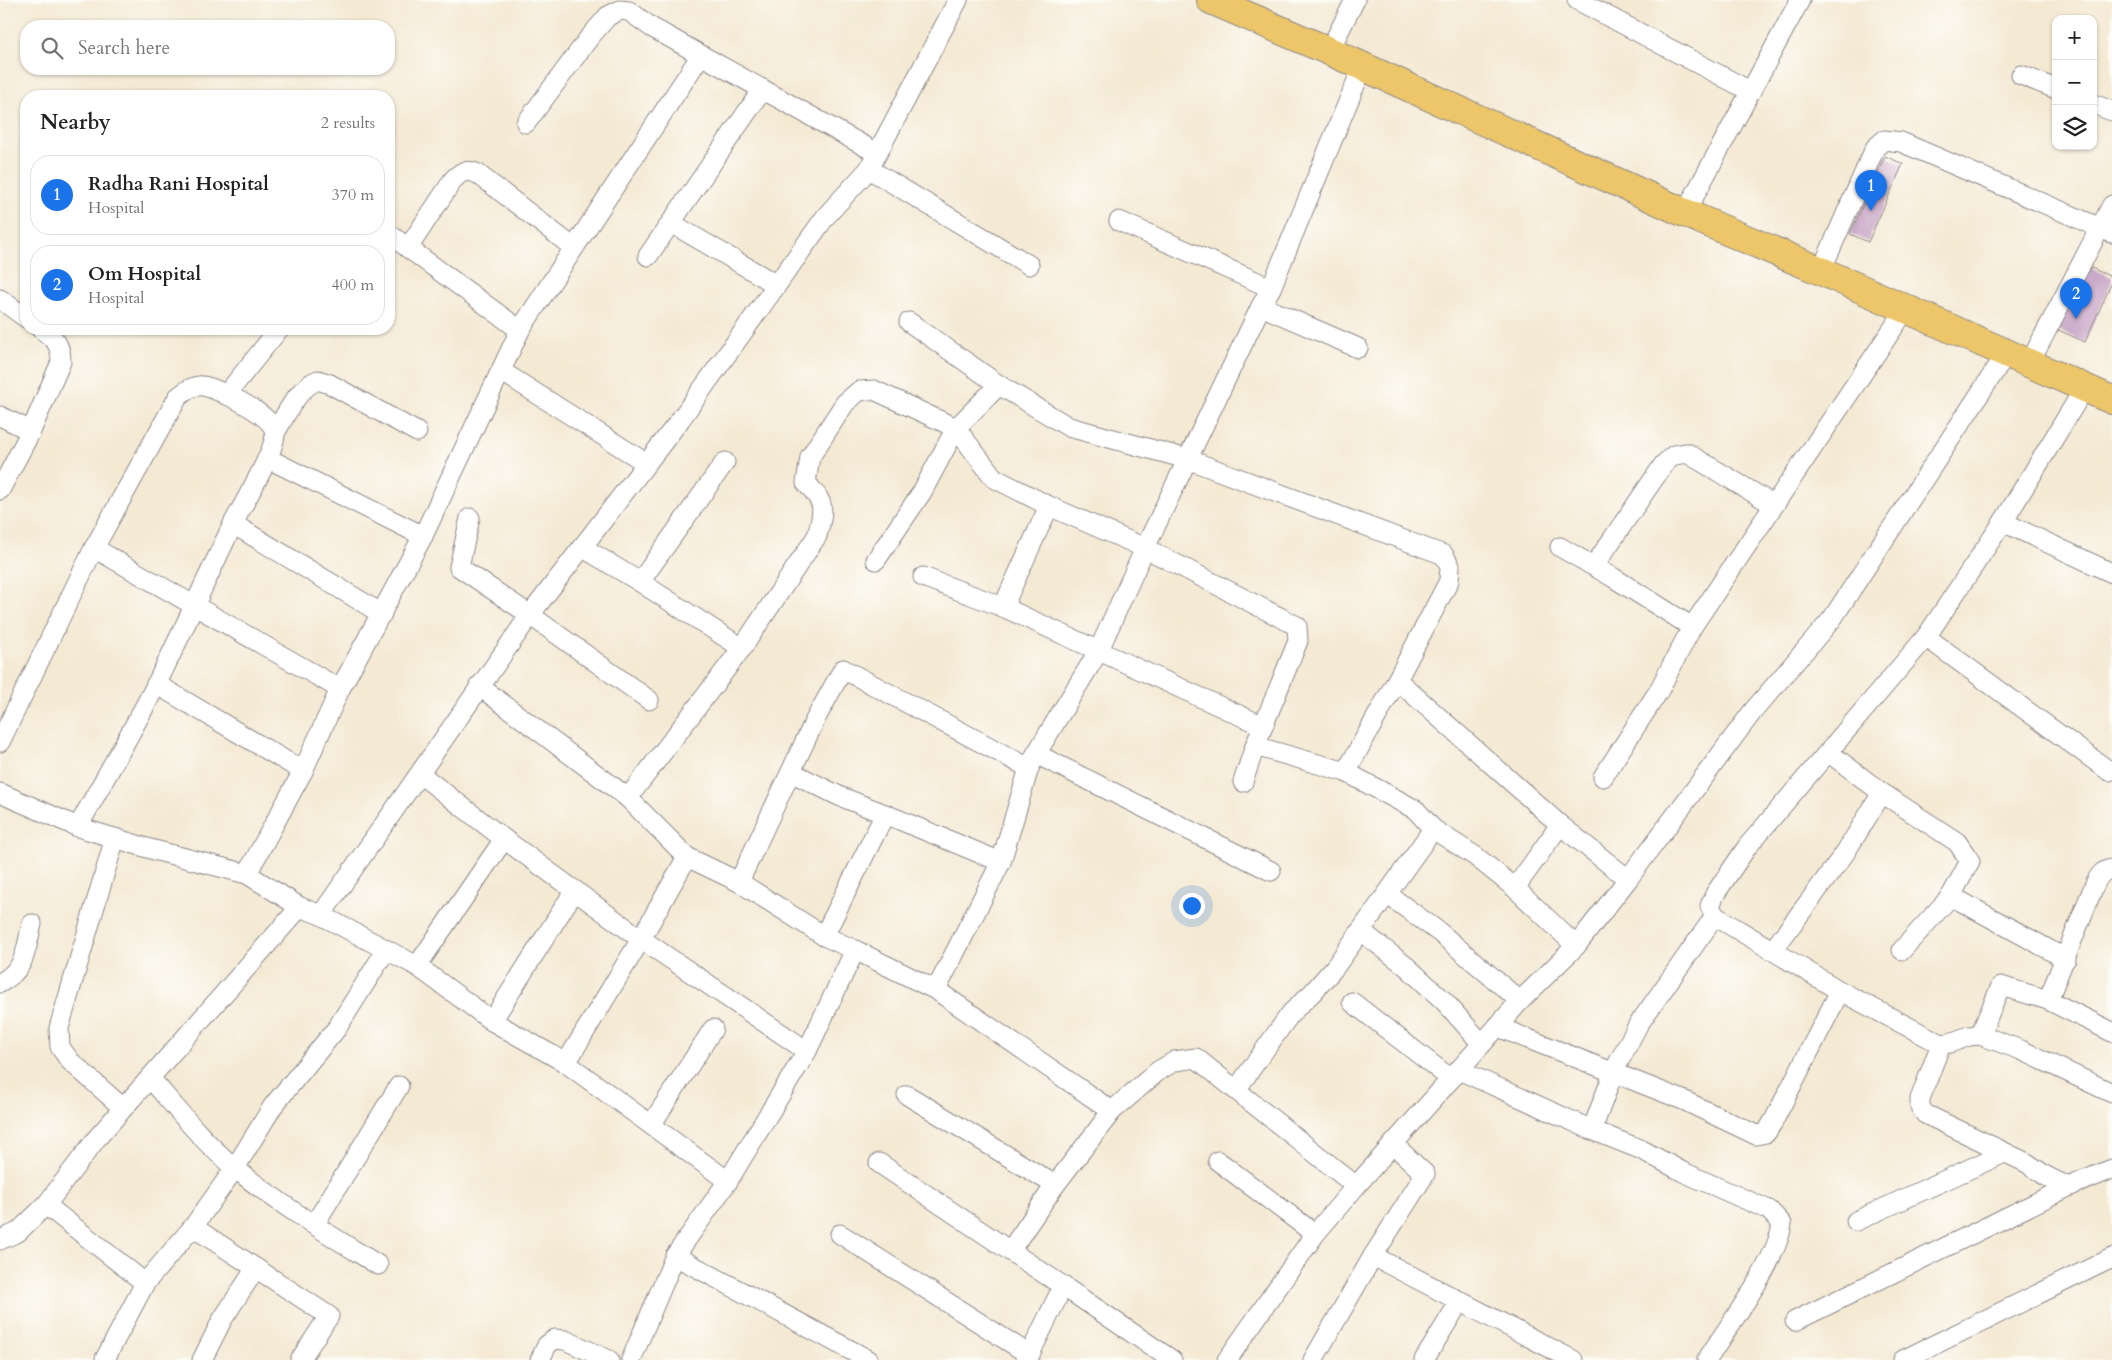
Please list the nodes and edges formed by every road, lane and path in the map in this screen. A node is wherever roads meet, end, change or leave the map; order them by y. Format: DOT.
graph roads {
  1 [pos="958,0"];
  2 [pos="1211,0"];
  3 [pos="1355,0"];
  4 [pos="1577,0"];
  5 [pos="1800,0"];
  6 [pos="1329,51"];
  7 [pos="701,55"];
  8 [pos="1363,66"];
  9 [pos="2021,75"];
  10 [pos="2052,87"];
  11 [pos="763,89"];
  12 [pos="1750,91"];
  13 [pos="2096,105"];
  14 [pos="2112,111"];
  15 [pos="526,123"];
  16 [pos="873,161"];
  17 [pos="2112,205"];
  18 [pos="1685,213"];
  19 [pos="1119,221"];
  20 [pos="671,222"];
  21 [pos="2106,230"];
  22 [pos="395,238"];
  23 [pos="408,248"];
  24 [pos="574,248"];
  25 [pos="648,256"];
  26 [pos="1029,265"];
  27 [pos="1821,271"];
  28 [pos="778,285"];
  29 [pos="1271,288"];
  30 [pos="0,299"];
  31 [pos="1261,306"];
  32 [pos="1906,309"];
  33 [pos="20,314"];
  34 [pos="909,322"];
  35 [pos="520,330"];
  36 [pos="51,335"];
  37 [pos="274,335"];
  38 [pos="1358,348"];
  39 [pos="2017,359"];
  40 [pos="501,371"];
  41 [pos="999,385"];
  42 [pos="2084,389"];
  43 [pos="226,395"];
  44 [pos="2112,400"];
  45 [pos="0,416"];
  46 [pos="956,428"];
  47 [pos="31,431"];
  48 [pos="417,432"];
  49 [pos="275,433"];
  50 [pos="267,458"];
  51 [pos="1187,459"];
  52 [pos="724,462"];
  53 [pos="646,463"];
  54 [pos="0,490"];
  55 [pos="1774,505"];
  56 [pos="1049,506"];
  57 [pos="470,518"];
  58 [pos="2004,522"];
  59 [pos="233,524"];
  60 [pos="423,536"];
  61 [pos="582,547"];
  62 [pos="1560,547"];
  63 [pos="94,548"];
  64 [pos="1145,548"];
  65 [pos="876,560"];
  66 [pos="1594,566"];
  67 [pos="2112,573"];
  68 [pos="923,577"];
  69 [pos="640,582"];
  70 [pos="194,604"];
  71 [pos="1003,607"];
  72 [pos="382,614"];
  73 [pos="530,615"];
  74 [pos="1692,627"];
  75 [pos="1926,637"];
  76 [pos="742,648"];
  77 [pos="1098,652"];
  78 [pos="1397,680"];
  79 [pos="156,684"];
  80 [pos="479,686"];
  81 [pos="340,689"];
  82 [pos="649,700"];
  83 [pos="1263,726"];
  84 [pos="0,742"];
  85 [pos="1255,746"];
  86 [pos="1828,752"];
  87 [pos="1032,761"];
  88 [pos="2112,770"];
  89 [pos="304,771"];
  90 [pos="791,772"];
  91 [pos="1346,772"];
  92 [pos="420,774"];
  93 [pos="1603,777"];
  94 [pos="1243,782"];
  95 [pos="0,793"];
  96 [pos="1882,793"];
  97 [pos="628,798"];
  98 [pos="885,814"];
  99 [pos="1560,825"];
  100 [pos="78,827"];
  101 [pos="1433,829"];
  102 [pos="115,838"];
  103 [pos="504,839"];
  104 [pos="687,857"];
  105 [pos="1001,862"];
  106 [pos="2112,869"];
  107 [pos="1271,871"];
  108 [pos="247,874"];
  109 [pos="1628,879"];
  110 [pos="739,882"];
  111 [pos="1515,888"];
  112 [pos="575,890"];
  113 [pos="1387,894"];
  114 [pos="1951,896"];
  115 [pos="300,907"];
  116 [pos="321,916"];
  117 [pos="1715,916"];
  118 [pos="32,924"];
  119 [pos="1361,931"];
  120 [pos="824,936"];
  121 [pos="641,939"];
  122 [pos="1576,946"];
  123 [pos="386,950"];
  124 [pos="854,950"];
  125 [pos="1773,950"];
  126 [pos="1902,950"];
  127 [pos="2066,959"];
  128 [pos="417,966"];
  129 [pos="0,983"];
  130 [pos="936,990"];
  131 [pos="1840,991"];
  132 [pos="2048,1000"];
  133 [pos="1520,1001"];
  134 [pos="1352,1002"];
  135 [pos="492,1021"];
  136 [pos="1498,1027"];
  137 [pos="713,1029"];
  138 [pos="2112,1032"];
  139 [pos="1980,1035"];
  140 [pos="1482,1044"];
  141 [pos="1941,1044"];
  142 [pos="807,1051"];
  143 [pos="566,1063"];
  144 [pos="1614,1071"];
  145 [pos="1455,1075"];
  146 [pos="150,1078"];
  147 [pos="399,1086"];
  148 [pos="1236,1090"];
  149 [pos="2112,1093"];
  150 [pos="908,1095"];
  151 [pos="123,1108"];
  152 [pos="1112,1111"];
  153 [pos="651,1125"];
  154 [pos="1592,1130"];
  155 [pos="1393,1144"];
  156 [pos="2004,1152"];
  157 [pos="1218,1161"];
  158 [pos="879,1163"];
  159 [pos="234,1168"];
  160 [pos="2112,1169"];
  161 [pos="728,1181"];
  162 [pos="1055,1185"];
  163 [pos="1356,1186"];
  164 [pos="2068,1187"];
  165 [pos="46,1205"];
  166 [pos="1856,1221"];
  167 [pos="314,1225"];
  168 [pos="193,1227"];
  169 [pos="840,1234"];
  170 [pos="1315,1234"];
  171 [pos="0,1240"];
  172 [pos="1010,1251"];
  173 [pos="675,1256"];
  174 [pos="1373,1256"];
  175 [pos="2110,1263"];
  176 [pos="378,1265"];
  177 [pos="256,1268"];
  178 [pos="145,1283"];
  179 [pos="1063,1286"];
  180 [pos="1460,1301"];
  181 [pos="1795,1321"];
  182 [pos="1028,1357"];
  183 [pos="89,1360"];
  184 [pos="106,1360"];
  185 [pos="202,1360"];
  186 [pos="300,1360"];
  187 [pos="540,1360"];
  188 [pos="609,1360"];
  189 [pos="631,1360"];
  190 [pos="870,1360"];
  191 [pos="1172,1360"];
  192 [pos="1227,1360"];
  193 [pos="1313,1360"];
  194 [pos="1424,1360"];
  195 [pos="1573,1360"];
  196 [pos="1707,1360"];
  197 [pos="1903,1360"];
  1 -- 16 [label="street"];
  2 -- 6 [label="main road"];
  3 -- 6 [label="street"];
  4 -- 12 [label="street"];
  5 -- 12 [label="street"];
  6 -- 8 [label="main road"];
  7 -- 11 [label="street"];
  7 -- 15 [label="street"];
  7 -- 24 [label="street"];
  8 -- 18 [label="main road"];
  8 -- 29 [label="street"];
  9 -- 10 [label="street"];
  11 -- 16 [label="street"];
  11 -- 20 [label="street"];
  12 -- 18 [label="street"];
  13 -- 14 [label="street"];
  16 -- 26 [label="street"];
  16 -- 28 [label="street"];
  17 -- 21 [label="street"];
  18 -- 27 [label="main road"];
  19 -- 29 [label="street"];
  20 -- 25 [label="street"];
  20 -- 28 [label="street"];
  21 -- 27 [label="street"];
  21 -- 39 [label="street"];
  22 -- 23 [label="street"];
  23 -- 24 [label="street"];
  23 -- 35 [label="street"];
  24 -- 35 [label="street"];
  27 -- 32 [label="main road"];
  28 -- 53 [label="street"];
  29 -- 31 [label="street"];
  30 -- 33 [label="street"];
  31 -- 38 [label="street"];
  31 -- 51 [label="street"];
  32 -- 39 [label="main road"];
  32 -- 55 [label="street"];
  34 -- 41 [label="street"];
  35 -- 40 [label="street"];
  36 -- 47 [label="street"];
  37 -- 43 [label="street"];
  39 -- 42 [label="main road"];
  39 -- 109 [label="street"];
  40 -- 53 [label="street"];
  40 -- 60 [label="street"];
  41 -- 46 [label="street"];
  41 -- 51 [label="street"];
  42 -- 44 [label="main road"];
  42 -- 58 [label="street"];
  43 -- 49 [label="street"];
  43 -- 63 [label="street"];
  45 -- 47 [label="street"];
  46 -- 56 [label="street"];
  46 -- 65 [label="street"];
  46 -- 76 [label="street"];
  47 -- 54 [label="street"];
  48 -- 49 [label="street"];
  49 -- 50 [label="street"];
  50 -- 59 [label="street"];
  50 -- 60 [label="street"];
  51 -- 64 [label="street"];
  51 -- 78 [label="street"];
  52 -- 69 [label="street"];
  53 -- 61 [label="street"];
  55 -- 66 [label="street"];
  55 -- 74 [label="street"];
  56 -- 64 [label="street"];
  56 -- 71 [label="street"];
  57 -- 73 [label="street"];
  58 -- 67 [label="street"];
  58 -- 75 [label="street"];
  59 -- 70 [label="street"];
  59 -- 72 [label="street"];
  60 -- 72 [label="street"];
  61 -- 69 [label="street"];
  61 -- 73 [label="street"];
  62 -- 66 [label="street"];
  63 -- 70 [label="street"];
  63 -- 84 [label="street"];
  64 -- 77 [label="street"];
  64 -- 83 [label="street"];
  66 -- 74 [label="street"];
  68 -- 71 [label="street"];
  69 -- 76 [label="street"];
  70 -- 79 [label="street"];
  70 -- 81 [label="street"];
  71 -- 77 [label="street"];
  72 -- 81 [label="street"];
  73 -- 80 [label="street"];
  73 -- 82 [label="street"];
  74 -- 93 [label="street"];
  75 -- 86 [label="street"];
  75 -- 88 [label="street"];
  76 -- 97 [label="street"];
  77 -- 83 [label="street"];
  77 -- 87 [label="street"];
  78 -- 91 [label="street"];
  78 -- 99 [label="street"];
  79 -- 89 [label="street"];
  79 -- 100 [label="street"];
  80 -- 92 [label="street"];
  80 -- 97 [label="street"];
  81 -- 89 [label="street"];
  83 -- 85 [label="street"];
  85 -- 91 [label="street"];
  85 -- 94 [label="street"];
  86 -- 96 [label="street"];
  86 -- 117 [label="street"];
  87 -- 90 [label="street"];
  87 -- 105 [label="street"];
  87 -- 107 [label="street"];
  89 -- 108 [label="street"];
  90 -- 98 [label="street"];
  90 -- 110 [label="street"];
  91 -- 101 [label="street"];
  92 -- 103 [label="street"];
  92 -- 116 [label="street"];
  95 -- 100 [label="street"];
  96 -- 114 [label="street"];
  96 -- 125 [label="street"];
  97 -- 104 [label="street"];
  98 -- 105 [label="street"];
  98 -- 120 [label="street"];
  99 -- 109 [label="street"];
  99 -- 111 [label="street"];
  100 -- 102 [label="street"];
  101 -- 111 [label="street"];
  101 -- 113 [label="street"];
  102 -- 108 [label="street"];
  102 -- 151 [label="street"];
  103 -- 112 [label="street"];
  103 -- 128 [label="street"];
  104 -- 110 [label="street"];
  104 -- 121 [label="street"];
  105 -- 130 [label="street"];
  106 -- 127 [label="street"];
  108 -- 115 [label="street"];
  109 -- 122 [label="street"];
  110 -- 120 [label="street"];
  111 -- 122 [label="street"];
  112 -- 121 [label="street"];
  112 -- 135 [label="street"];
  113 -- 119 [label="street"];
  113 -- 133 [label="street"];
  114 -- 126 [label="street"];
  114 -- 127 [label="street"];
  115 -- 116 [label="street"];
  115 -- 146 [label="street"];
  116 -- 123 [label="street"];
  117 -- 125 [label="street"];
  117 -- 144 [label="street"];
  118 -- 129 [label="street"];
  119 -- 140 [label="street"];
  119 -- 148 [label="street"];
  120 -- 124 [label="street"];
  121 -- 142 [label="street"];
  121 -- 143 [label="street"];
  122 -- 133 [label="street"];
  123 -- 128 [label="street"];
  123 -- 159 [label="street"];
  124 -- 130 [label="street"];
  124 -- 142 [label="street"];
  125 -- 131 [label="street"];
  127 -- 132 [label="street"];
  128 -- 135 [label="street"];
  130 -- 152 [label="street"];
  131 -- 141 [label="street"];
  131 -- 144 [label="street"];
  132 -- 138 [label="street"];
  132 -- 139 [label="street"];
  133 -- 136 [label="street"];
  134 -- 145 [label="street"];
  135 -- 143 [label="street"];
  136 -- 140 [label="street"];
  136 -- 144 [label="street"];
  137 -- 153 [label="street"];
  139 -- 141 [label="street"];
  139 -- 149 [label="street"];
  140 -- 145 [label="street"];
  141 -- 156 [label="street"];
  142 -- 161 [label="street"];
  143 -- 153 [label="street"];
  144 -- 154 [label="street"];
  145 -- 154 [label="street"];
  145 -- 155 [label="street"];
  146 -- 151 [label="street"];
  146 -- 159 [label="street"];
  147 -- 167 [label="street"];
  148 -- 152 [label="street"];
  148 -- 163 [label="street"];
  150 -- 162 [label="street"];
  151 -- 165 [label="street"];
  152 -- 162 [label="street"];
  153 -- 161 [label="street"];
  154 -- 196 [label="street"];
  155 -- 163 [label="street"];
  155 -- 174 [label="street"];
  156 -- 164 [label="street"];
  156 -- 166 [label="street"];
  157 -- 170 [label="street"];
  158 -- 172 [label="street"];
  159 -- 167 [label="street"];
  159 -- 168 [label="street"];
  160 -- 164 [label="street"];
  161 -- 173 [label="street"];
  162 -- 172 [label="street"];
  163 -- 170 [label="street"];
  164 -- 181 [label="street"];
  165 -- 171 [label="street"];
  165 -- 178 [label="street"];
  167 -- 176 [label="street"];
  168 -- 177 [label="street"];
  168 -- 178 [label="street"];
  169 -- 182 [label="street"];
  170 -- 192 [label="street"];
  172 -- 179 [label="street"];
  173 -- 189 [label="street"];
  173 -- 190 [label="street"];
  174 -- 180 [label="street"];
  174 -- 193 [label="street"];
  175 -- 197 [label="street"];
  177 -- 185 [label="street"];
  177 -- 186 [label="street"];
  178 -- 184 [label="street"];
  179 -- 182 [label="street"];
  179 -- 191 [label="street"];
  180 -- 194 [label="street"];
  180 -- 195 [label="street"];
  183 -- 184 [label="street"];
  187 -- 188 [label="street"];
}
